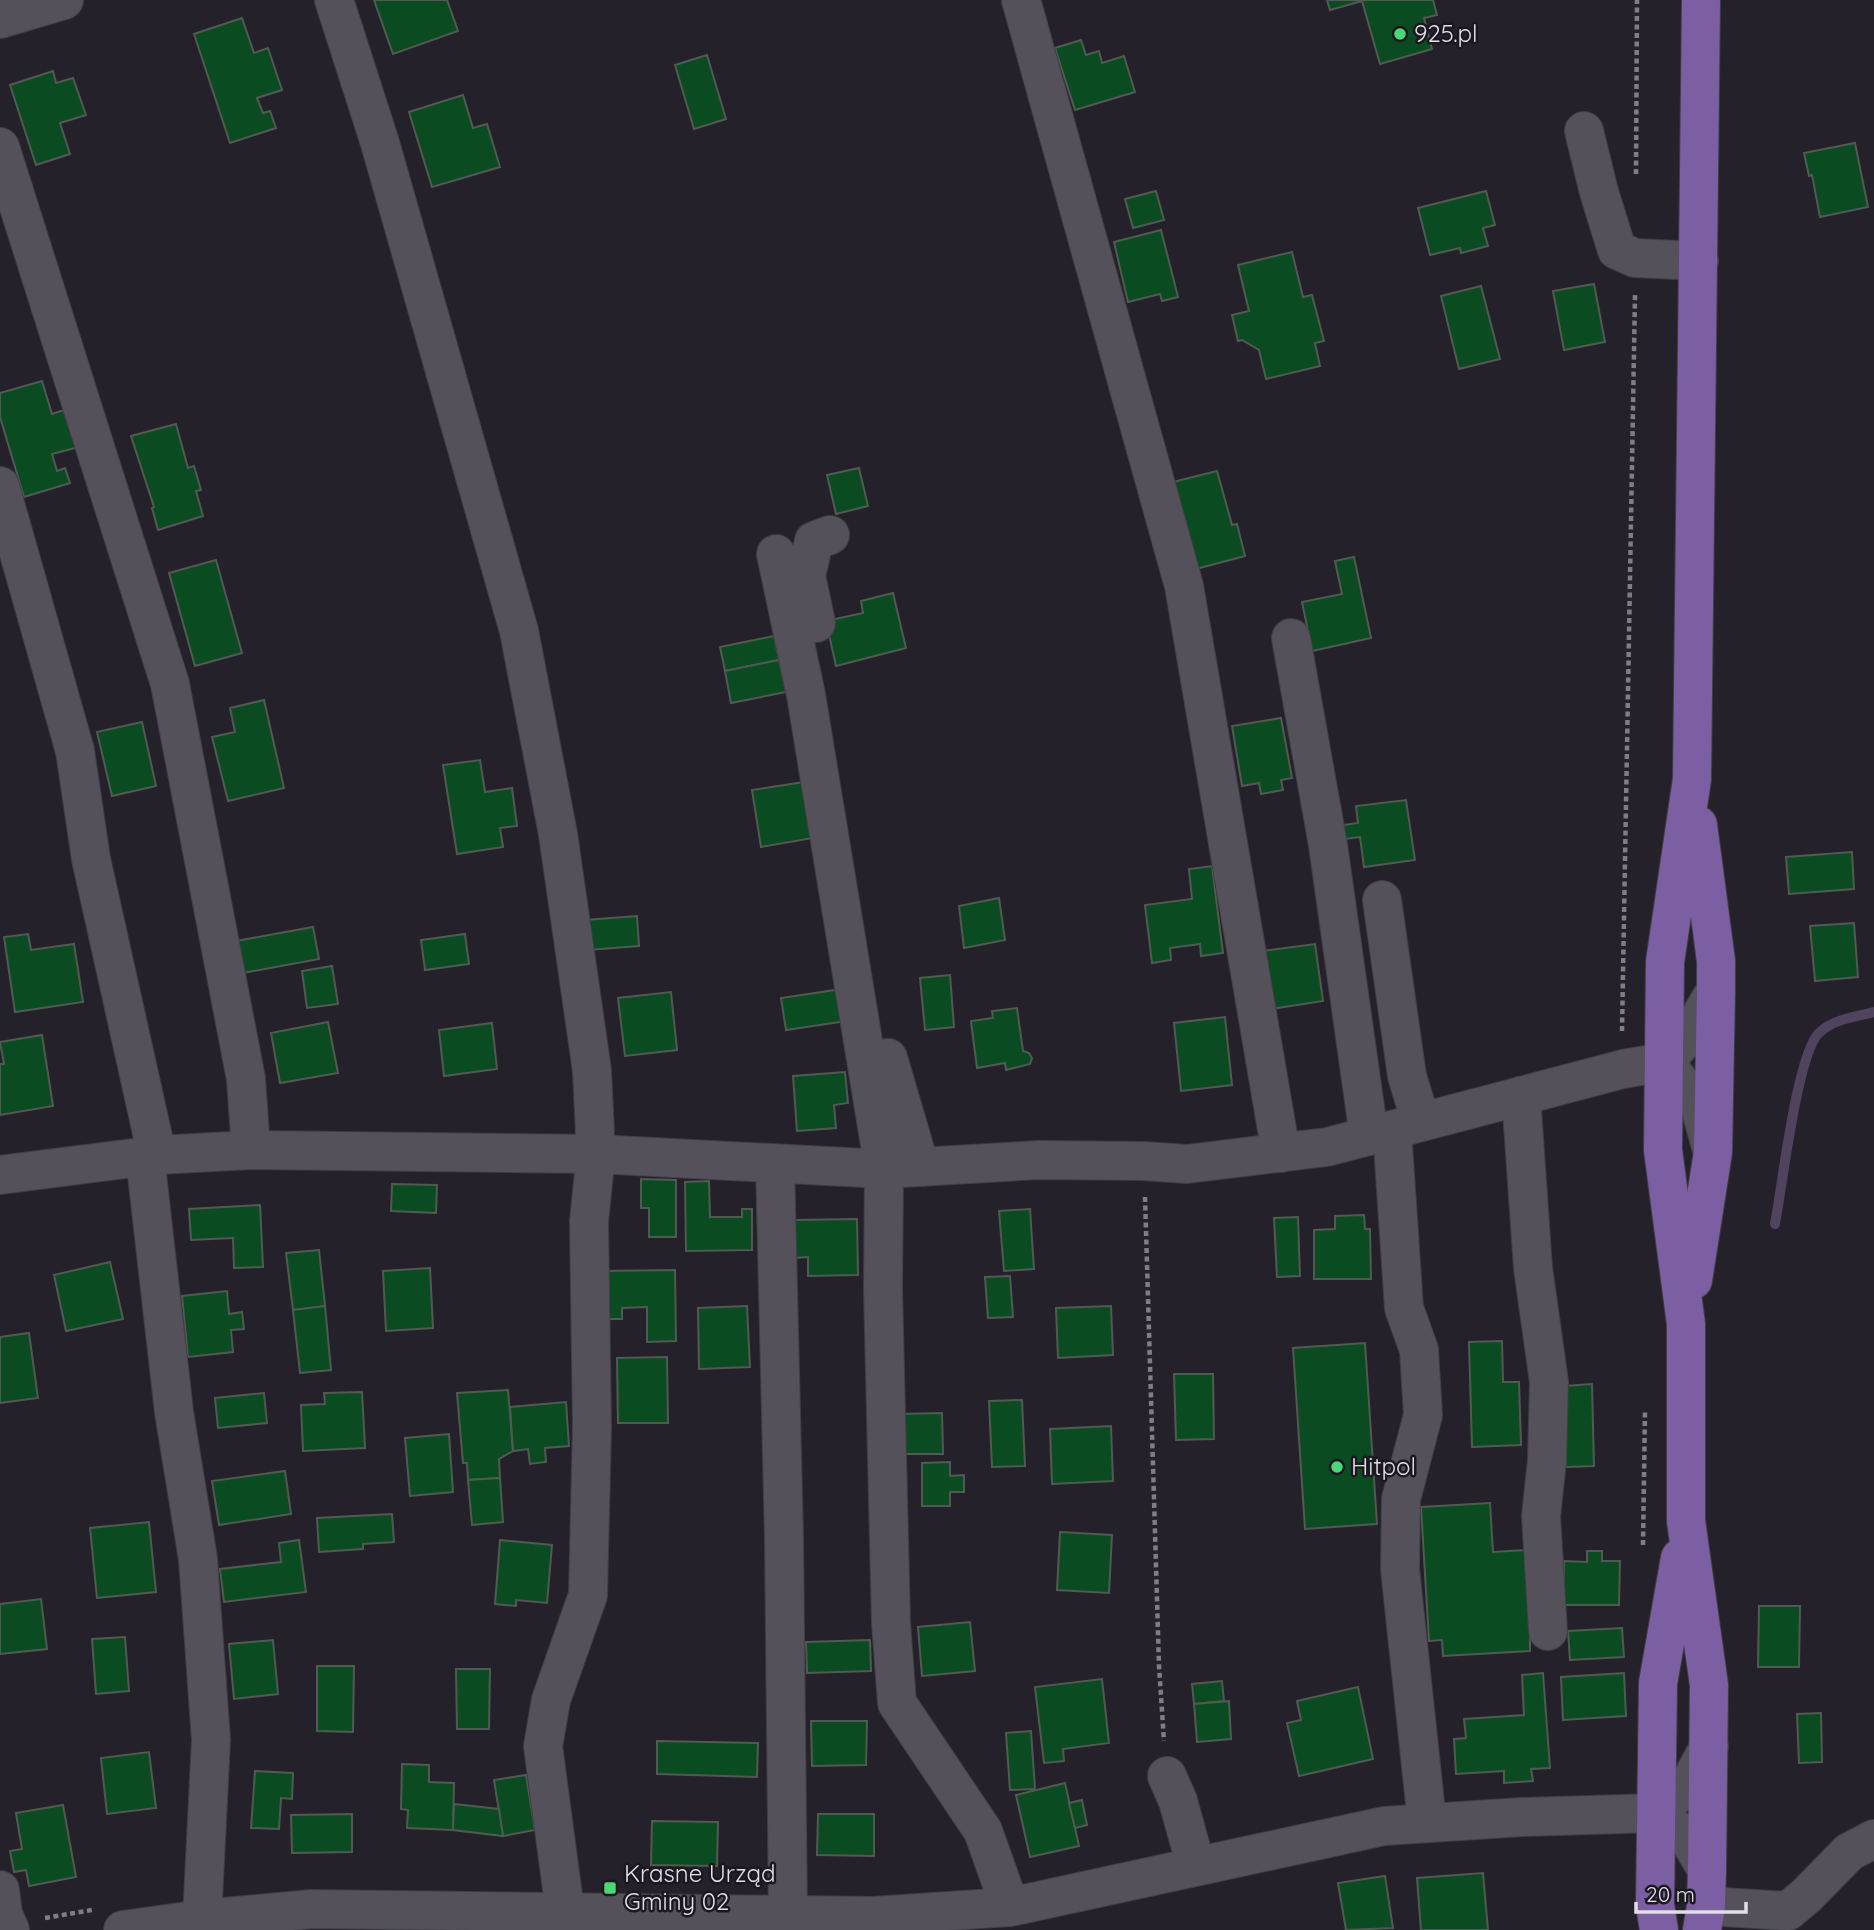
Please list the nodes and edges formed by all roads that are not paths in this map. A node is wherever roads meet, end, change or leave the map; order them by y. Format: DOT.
graph roads {
  1 [pos="64,0"];
  2 [pos="334,0"];
  3 [pos="1021,0"];
  4 [pos="1701,0"];
  5 [pos="0,19"];
  6 [pos="1584,131"];
  7 [pos="0,147"];
  8 [pos="1699,261"];
  9 [pos="0,486"];
  10 [pos="830,534"];
  11 [pos="776,554"];
  12 [pos="1291,638"];
  13 [pos="1692,779"];
  14 [pos="1381,900"];
  15 [pos="1716,990"];
  16 [pos="1664,1062"];
  17 [pos="1521,1096"];
  18 [pos="1394,1129"];
  19 [pos="251,1150"];
  20 [pos="1281,1153"];
  21 [pos="1713,1153"];
  22 [pos="596,1154"];
  23 [pos="151,1156"];
  24 [pos="775,1164"];
  25 [pos="902,1168"];
  26 [pos="0,1175"];
  27 [pos="1686,1324"];
  28 [pos="1686,1521"];
  29 [pos="1548,1632"];
  30 [pos="1709,1747"];
  31 [pos="1167,1776"];
  32 [pos="1656,1813"];
  33 [pos="1427,1822"];
  34 [pos="1874,1839"];
  35 [pos="1196,1866"];
  36 [pos="0,1890"];
  37 [pos="1705,1902"];
  38 [pos="1010,1907"];
  39 [pos="565,1911"];
  40 [pos="788,1916"];
  41 [pos="202,1919"];
  42 [pos="463,1920"];
  43 [pos="1800,1921"];
  44 [pos="873,1923"];
  45 [pos="10,1930"];
  46 [pos="123,1930"];
  47 [pos="1659,1930"];
  1 -- 5 [label="street"];
  2 -- 22 [label="street"];
  3 -- 20 [label="street"];
  4 -- 8 [label="main road"];
  6 -- 8 [label="street"];
  7 -- 19 [label="street"];
  8 -- 13 [label="main road"];
  9 -- 23 [label="street"];
  10 -- 25 [label="street"];
  11 -- 25 [label="street"];
  12 -- 18 [label="street"];
  13 -- 15 [label="main road"];
  13 -- 16 [label="main road"];
  14 -- 18 [label="street"];
  15 -- 16 [label="street"];
  15 -- 21 [label="main road"];
  16 -- 17 [label="street"];
  16 -- 21 [label="street"];
  16 -- 27 [label="main road"];
  17 -- 18 [label="street"];
  17 -- 29 [label="street"];
  18 -- 20 [label="street"];
  18 -- 33 [label="street"];
  19 -- 22 [label="street"];
  19 -- 23 [label="street"];
  20 -- 25 [label="street"];
  21 -- 27 [label="main road"];
  22 -- 24 [label="street"];
  22 -- 39 [label="street"];
  23 -- 26 [label="street"];
  23 -- 41 [label="street"];
  24 -- 25 [label="street"];
  24 -- 40 [label="street"];
  25 -- 38 [label="street"];
  27 -- 28 [label="main road"];
  28 -- 30 [label="main road"];
  28 -- 32 [label="main road"];
  30 -- 32 [label="street"];
  30 -- 37 [label="main road"];
  31 -- 35 [label="street"];
  32 -- 33 [label="street"];
  32 -- 37 [label="street"];
  32 -- 47 [label="main road"];
  33 -- 35 [label="street"];
  34 -- 43 [label="street"];
  35 -- 38 [label="street"];
  36 -- 45 [label="street"];
  37 -- 43 [label="street"];
  38 -- 44 [label="street"];
  39 -- 40 [label="street"];
  39 -- 42 [label="street"];
  40 -- 44 [label="street"];
  41 -- 42 [label="street"];
  41 -- 46 [label="street"];
}
